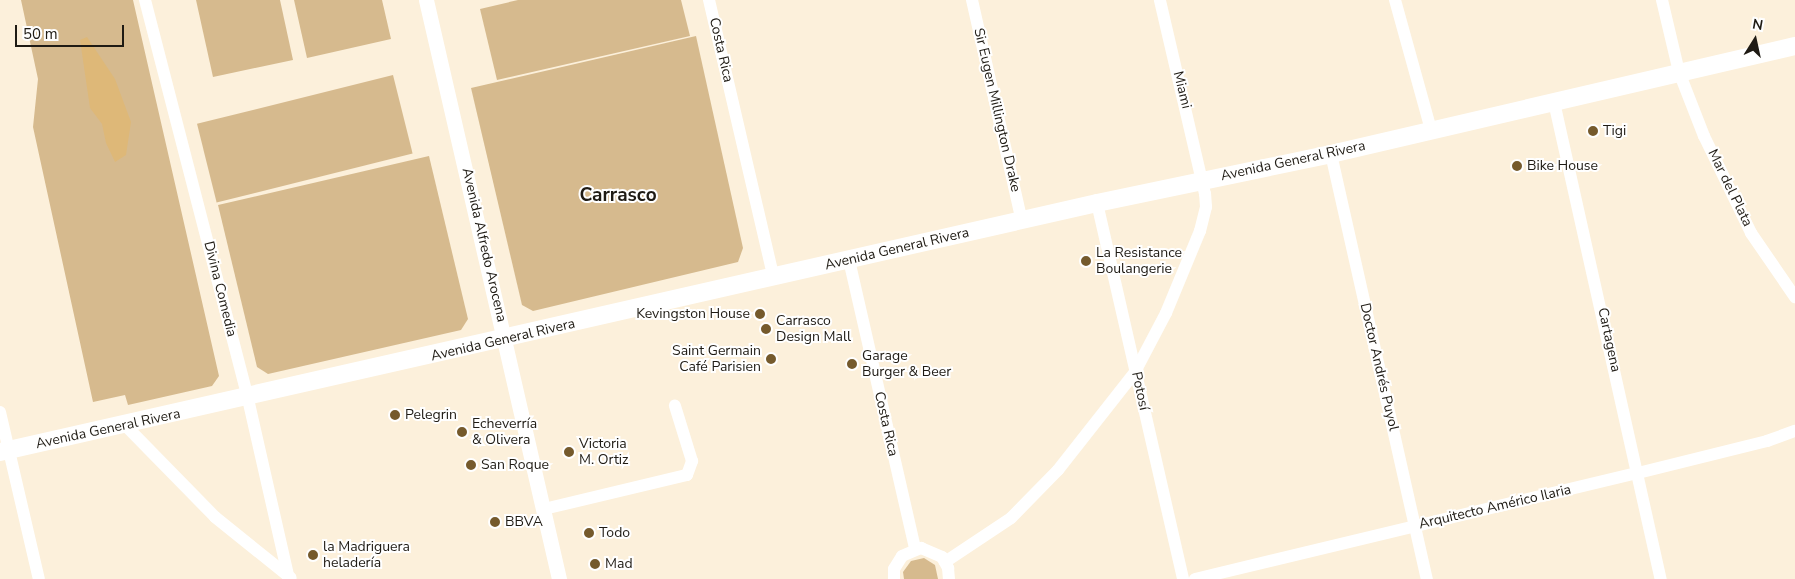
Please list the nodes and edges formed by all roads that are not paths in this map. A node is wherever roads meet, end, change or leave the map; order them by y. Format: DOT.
graph roads {
  1 [pos="145,0"];
  2 [pos="426,0"];
  3 [pos="709,0"];
  4 [pos="972,0"];
  5 [pos="1160,0"];
  6 [pos="1395,0"];
  7 [pos="1662,0"];
  8 [pos="1795,46"];
  9 [pos="1679,72"];
  10 [pos="1554,102"];
  11 [pos="1431,130"];
  12 [pos="1331,154"];
  13 [pos="1201,181"];
  14 [pos="1097,204"];
  15 [pos="1022,221"];
  16 [pos="849,260"];
  17 [pos="773,276"];
  18 [pos="1795,297"];
  19 [pos="506,339"];
  20 [pos="1135,372"];
  21 [pos="248,399"];
  22 [pos="675,406"];
  23 [pos="0,412"];
  24 [pos="126,425"];
  25 [pos="1795,431"];
  26 [pos="4,451"];
  27 [pos="1638,473"];
  28 [pos="544,509"];
  29 [pos="1415,526"];
  30 [pos="915,549"];
  31 [pos="945,562"];
  32 [pos="290,578"];
  33 [pos="39,579"];
  34 [pos="559,579"];
  35 [pos="894,579"];
  36 [pos="949,579"];
  37 [pos="1183,579"];
  38 [pos="1195,579"];
  39 [pos="1427,579"];
  40 [pos="1662,579"];
  1 -- 21 [label="street, Divina Comedia"];
  2 -- 19 [label="street, Avenida Alfredo Arocena"];
  3 -- 17 [label="street, Costa Rica"];
  4 -- 15 [label="street, Sir Eugen Millington Drake"];
  5 -- 13 [label="street, Miami"];
  6 -- 11 [label="street"];
  7 -- 9 [label="street, Mar del Plata"];
  8 -- 9 [label="main road, Avenida General Rivera"];
  9 -- 10 [label="main road, Avenida General Rivera"];
  9 -- 18 [label="street, Mar del Plata"];
  10 -- 11 [label="main road, Avenida General Rivera"];
  10 -- 27 [label="street, Cartagena"];
  11 -- 12 [label="main road, Avenida General Rivera"];
  12 -- 13 [label="main road, Avenida General Rivera"];
  12 -- 29 [label="street, Doctor Andrés Puyol"];
  13 -- 14 [label="main road, Avenida General Rivera"];
  13 -- 20 [label="street, Miami"];
  14 -- 15 [label="main road, Avenida General Rivera"];
  14 -- 20 [label="street, Potosí"];
  15 -- 16 [label="main road, Avenida General Rivera"];
  16 -- 17 [label="main road, Avenida General Rivera"];
  16 -- 30 [label="street, Costa Rica"];
  17 -- 19 [label="main road, Avenida General Rivera"];
  19 -- 21 [label="main road, Avenida General Rivera"];
  19 -- 28 [label="street, Avenida Alfredo Arocena"];
  20 -- 31 [label="street, Miami"];
  20 -- 37 [label="street, Potosí"];
  21 -- 24 [label="main road, Avenida General Rivera"];
  21 -- 32 [label="street, Divina Comedia"];
  22 -- 28 [label="street"];
  23 -- 26 [label="street"];
  24 -- 26 [label="main road, Avenida General Rivera"];
  24 -- 32 [label="street"];
  25 -- 27 [label="street, Arquitecto Américo Ilaria"];
  26 -- 33 [label="street"];
  27 -- 29 [label="street, Arquitecto Américo Ilaria"];
  27 -- 40 [label="street, Cartagena"];
  28 -- 34 [label="street, Avenida Alfredo Arocena"];
  29 -- 38 [label="street, Arquitecto Américo Ilaria"];
  29 -- 39 [label="street, Doctor Andrés Puyol"];
  30 -- 31 [label="street"];
  30 -- 35 [label="street"];
  31 -- 36 [label="street"];
}
